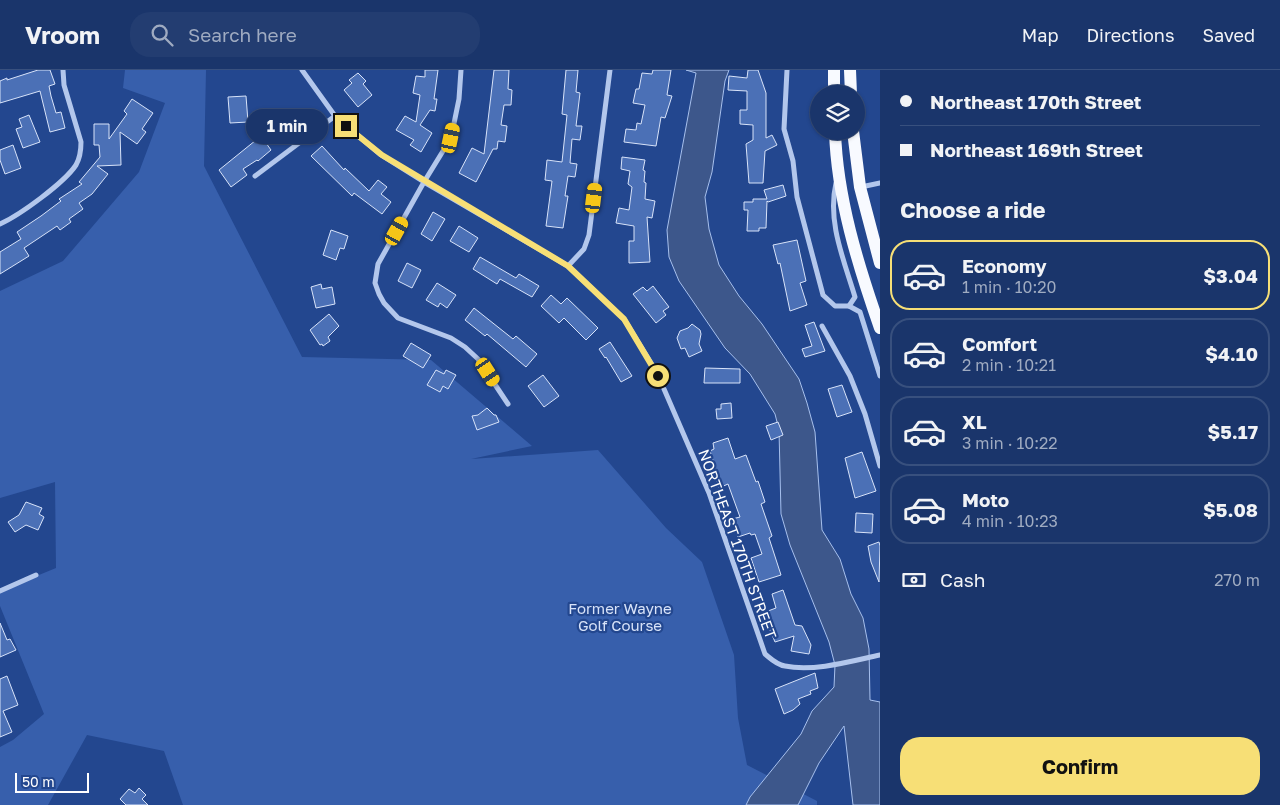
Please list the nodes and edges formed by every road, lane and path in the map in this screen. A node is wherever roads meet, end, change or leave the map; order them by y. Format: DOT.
graph roads {
  1 [pos="63,70"];
  2 [pos="302,70"];
  3 [pos="461,70"];
  4 [pos="610,70"];
  5 [pos="787,70"];
  6 [pos="834,70"];
  7 [pos="850,70"];
  8 [pos="834,85"];
  9 [pos="851,85"];
  10 [pos="335,116"];
  11 [pos="836,140"];
  12 [pos="842,140"];
  13 [pos="854,140"];
  14 [pos="839,172"];
  15 [pos="255,176"];
  16 [pos="424,182"];
  17 [pos="880,184"];
  18 [pos="860,187"];
  19 [pos="0,224"];
  20 [pos="880,263"];
  21 [pos="568,266"];
  22 [pos="849,306"];
  23 [pos="822,326"];
  24 [pos="880,328"];
  25 [pos="658,376"];
  26 [pos="880,376"];
  27 [pos="664,389"];
  28 [pos="508,404"];
  29 [pos="880,466"];
  30 [pos="36,575"];
  31 [pos="0,591"];
  32 [pos="880,655"];
  1 -- 19 [label="street"];
  2 -- 10 [label="street"];
  3 -- 16 [label="street"];
  4 -- 21 [label="street"];
  5 -- 22 [label="street"];
  6 -- 8 [label="main road"];
  7 -- 9 [label="main road"];
  10 -- 15 [label="street"];
  10 -- 16 [label="street"];
  11 -- 14 [label="main road"];
  12 -- 18 [label="main road"];
  13 -- 18 [label="main road"];
  14 -- 22 [label="street"];
  14 -- 24 [label="main road"];
  16 -- 21 [label="street"];
  16 -- 28 [label="street"];
  17 -- 18 [label="street"];
  18 -- 20 [label="main road"];
  21 -- 25 [label="street"];
  22 -- 26 [label="street"];
  23 -- 29 [label="street"];
  27 -- 32 [label="street, NORTHEAST 170TH STREET"];
  30 -- 31 [label="street"];
}
